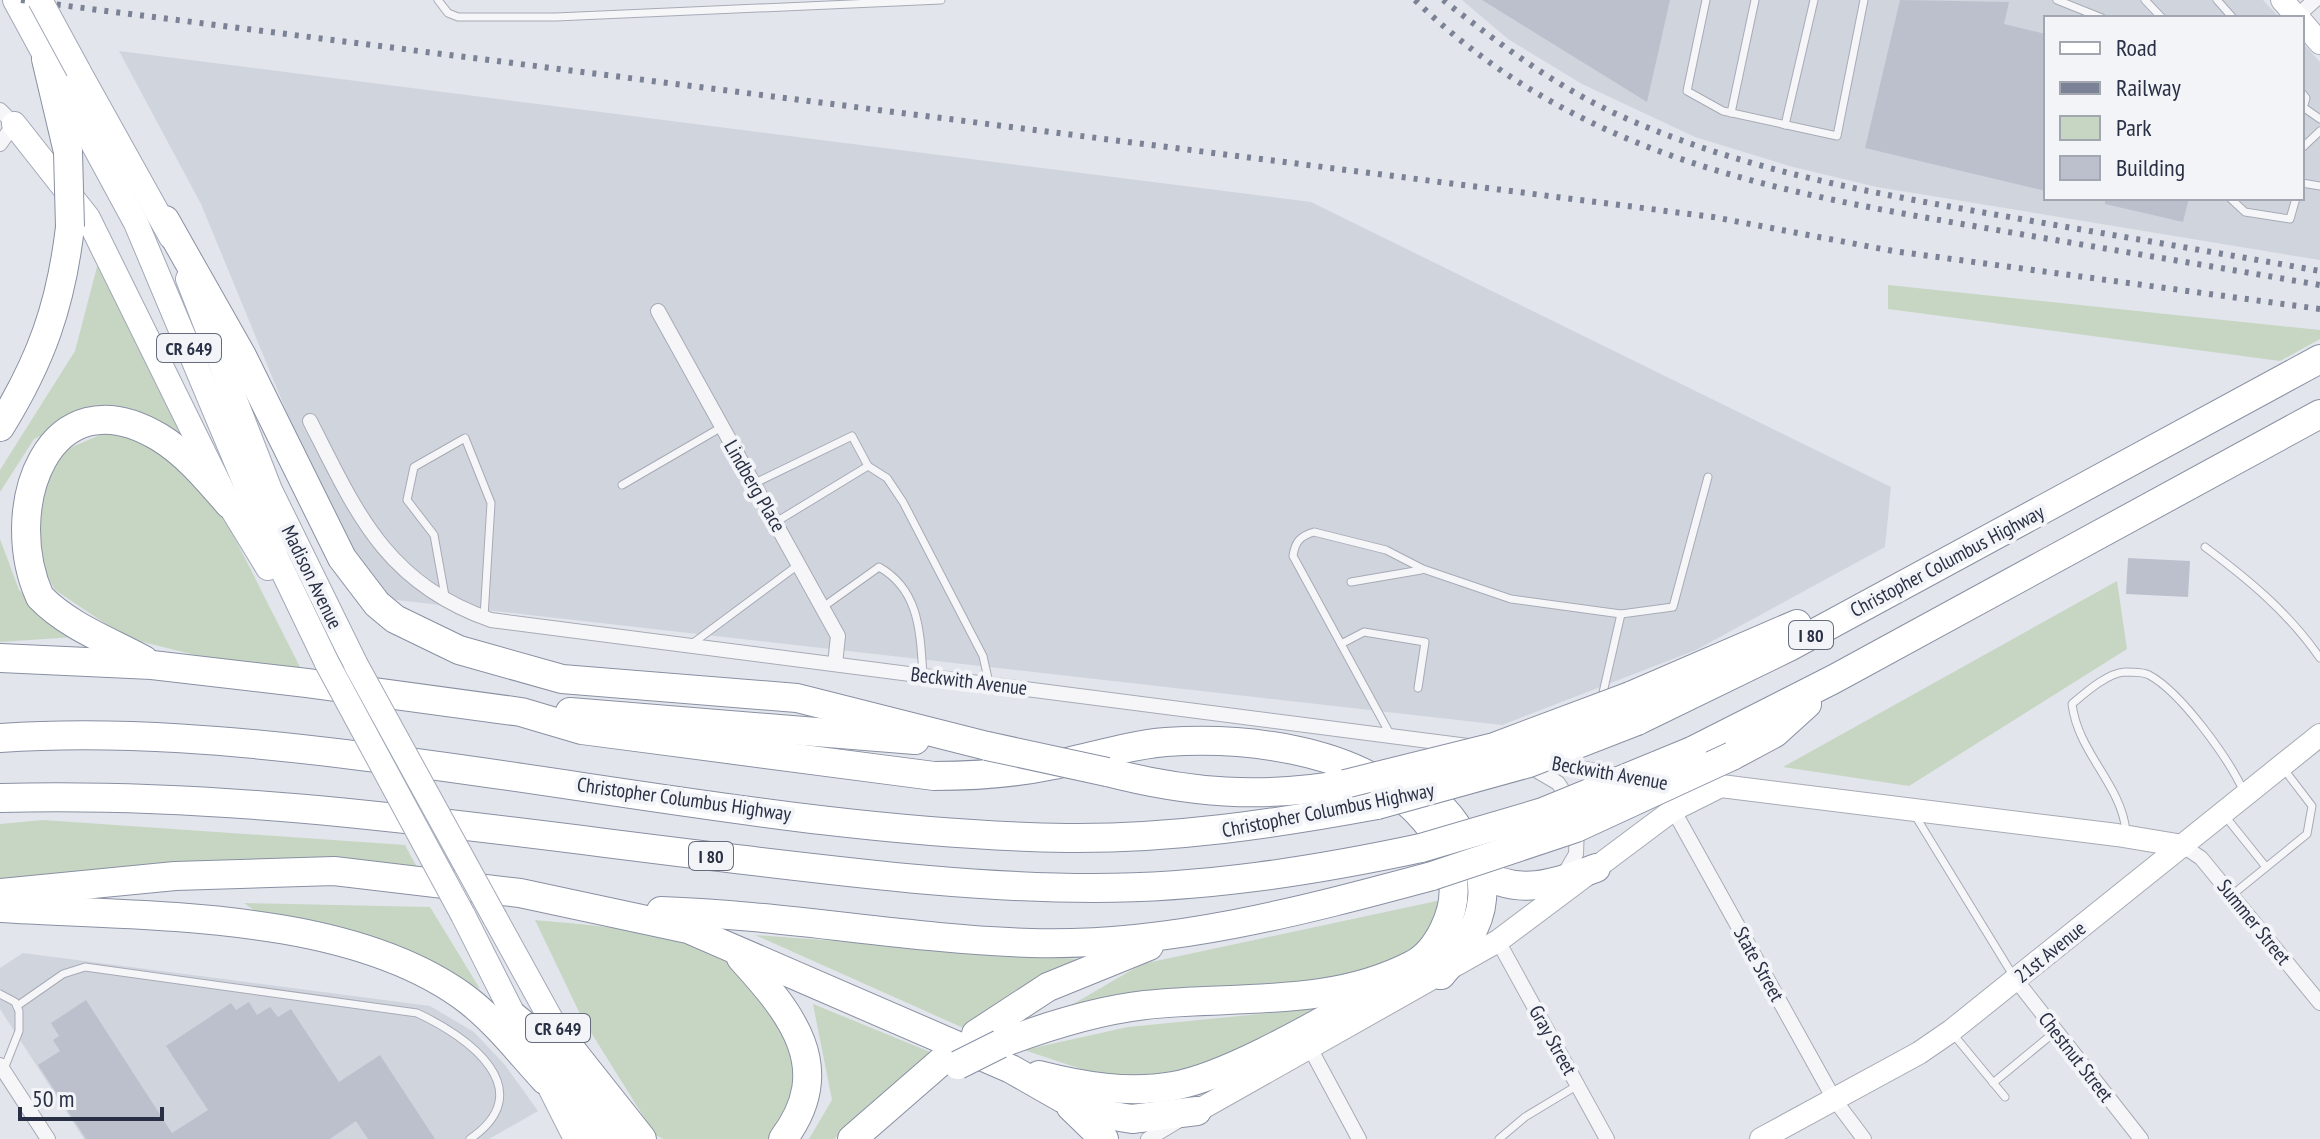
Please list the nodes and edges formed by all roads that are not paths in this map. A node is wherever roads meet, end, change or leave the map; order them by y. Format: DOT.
graph roads {
  1 [pos="15,0"];
  2 [pos="40,0"];
  3 [pos="438,0"];
  4 [pos="941,0"];
  5 [pos="1706,0"];
  6 [pos="1755,0"];
  7 [pos="1814,0"];
  8 [pos="1864,0"];
  9 [pos="2057,0"];
  10 [pos="2145,0"];
  11 [pos="2217,0"];
  12 [pos="2315,0"];
  13 [pos="2070,3"];
  14 [pos="2295,14"];
  15 [pos="2098,16"];
  16 [pos="2160,16"];
  17 [pos="2231,16"];
  18 [pos="2304,24"];
  19 [pos="2320,43"];
  20 [pos="42,50"];
  21 [pos="1731,113"];
  22 [pos="1785,125"];
  23 [pos="5,126"];
  24 [pos="2320,131"];
  25 [pos="2304,146"];
  26 [pos="2232,200"];
  27 [pos="2295,200"];
  28 [pos="165,220"];
  29 [pos="658,311"];
  30 [pos="2320,359"];
  31 [pos="2320,414"];
  32 [pos="310,421"];
  33 [pos="0,427"];
  34 [pos="720,428"];
  35 [pos="868,466"];
  36 [pos="1708,477"];
  37 [pos="753,484"];
  38 [pos="622,485"];
  39 [pos="229,504"];
  40 [pos="776,522"];
  41 [pos="2205,547"];
  42 [pos="800,563"];
  43 [pos="1423,569"];
  44 [pos="1351,582"];
  45 [pos="446,602"];
  46 [pos="823,607"];
  47 [pos="1621,614"];
  48 [pos="484,618"];
  49 [pos="1341,644"];
  50 [pos="687,647"];
  51 [pos="0,658"];
  52 [pos="2320,658"];
  53 [pos="327,663"];
  54 [pos="835,664"];
  55 [pos="152,665"];
  56 [pos="923,675"];
  57 [pos="1834,679"];
  58 [pos="989,683"];
  59 [pos="1418,688"];
  60 [pos="1634,709"];
  61 [pos="521,712"];
  62 [pos="2320,735"];
  63 [pos="1391,736"];
  64 [pos="0,738"];
  65 [pos="987,746"];
  66 [pos="1316,754"];
  67 [pos="1510,754"];
  68 [pos="2282,766"];
  69 [pos="1575,767"];
  70 [pos="1662,784"];
  71 [pos="1721,786"];
  72 [pos="2245,795"];
  73 [pos="0,798"];
  74 [pos="1673,810"];
  75 [pos="1913,811"];
  76 [pos="2223,814"];
  77 [pos="2127,837"];
  78 [pos="2183,846"];
  79 [pos="2266,867"];
  80 [pos="1596,868"];
  81 [pos="1478,870"];
  82 [pos="1561,881"];
  83 [pos="0,893"];
  84 [pos="2232,895"];
  85 [pos="0,908"];
  86 [pos="608,910"];
  87 [pos="1197,931"];
  88 [pos="1498,941"];
  89 [pos="735,952"];
  90 [pos="1414,965"];
  91 [pos="1441,975"];
  92 [pos="2016,980"];
  93 [pos="0,994"];
  94 [pos="2320,1003"];
  95 [pos="17,1006"];
  96 [pos="513,1016"];
  97 [pos="1951,1031"];
  98 [pos="2056,1031"];
  99 [pos="566,1043"];
  100 [pos="1310,1048"];
  101 [pos="995,1049"];
  102 [pos="2,1068"];
  103 [pos="545,1080"];
  104 [pos="1993,1083"];
  105 [pos="1578,1085"];
  106 [pos="2005,1097"];
  107 [pos="1062,1098"];
  108 [pos="1834,1099"];
  109 [pos="1197,1111"];
  110 [pos="48,1139"];
  111 [pos="470,1139"];
  112 [pos="576,1139"];
  113 [pos="598,1139"];
  114 [pos="617,1139"];
  115 [pos="642,1139"];
  116 [pos="783,1139"];
  117 [pos="852,1139"];
  118 [pos="1104,1139"];
  119 [pos="1148,1139"];
  120 [pos="1359,1139"];
  121 [pos="1499,1139"];
  122 [pos="1607,1139"];
  123 [pos="1761,1139"];
  124 [pos="1864,1139"];
  125 [pos="2141,1139"];
  1 -- 20 [label="main road, Madison Avenue / CR 649"];
  2 -- 28 [label="main road, Madison Avenue / CR 649, bridge"];
  3 -- 4 [label="lane"];
  5 -- 21 [label="lane"];
  6 -- 21 [label="lane"];
  7 -- 22 [label="lane"];
  8 -- 22 [label="lane"];
  9 -- 13 [label="lane"];
  10 -- 16 [label="lane"];
  11 -- 17 [label="lane"];
  12 -- 14 [label="street"];
  13 -- 15 [label="lane"];
  18 -- 19 [label="street"];
  20 -- 33 [label="highway, bridge"];
  20 -- 53 [label="main road, Madison Avenue / CR 649"];
  21 -- 22 [label="lane"];
  23 -- 39 [label="main road"];
  24 -- 25 [label="lane"];
  26 -- 27 [label="lane"];
  28 -- 65 [label="highway"];
  28 -- 99 [label="main road, Madison Avenue / CR 649, bridge"];
  29 -- 34 [label="street, Lindberg Place"];
  30 -- 60 [label="highway, Christopher Columbus Highway / I 80"];
  31 -- 57 [label="highway, I 80"];
  32 -- 45 [label="street, Beckwith Avenue"];
  34 -- 37 [label="street, Lindberg Place"];
  34 -- 38 [label="lane"];
  35 -- 37 [label="lane"];
  35 -- 40 [label="lane"];
  35 -- 58 [label="lane"];
  36 -- 47 [label="lane"];
  37 -- 40 [label="street, Lindberg Place"];
  39 -- 53 [label="main road"];
  39 -- 55 [label="highway"];
  40 -- 42 [label="street, Lindberg Place"];
  41 -- 52 [label="lane"];
  42 -- 46 [label="street, Lindberg Place"];
  42 -- 50 [label="lane"];
  43 -- 44 [label="lane"];
  43 -- 47 [label="lane"];
  43 -- 49 [label="lane"];
  45 -- 48 [label="street, Beckwith Avenue"];
  45 -- 48 [label="lane"];
  46 -- 54 [label="street, Lindberg Place"];
  46 -- 56 [label="lane"];
  47 -- 69 [label="lane"];
  48 -- 50 [label="street, Beckwith Avenue"];
  49 -- 59 [label="lane"];
  49 -- 63 [label="lane"];
  50 -- 54 [label="street, Beckwith Avenue"];
  51 -- 55 [label="highway"];
  53 -- 96 [label="main road, Madison Avenue / CR 649, bridge"];
  54 -- 56 [label="street, Beckwith Avenue"];
  55 -- 61 [label="highway"];
  56 -- 58 [label="street, Beckwith Avenue"];
  57 -- 73 [label="highway, I 80, bridge"];
  57 -- 87 [label="highway, bridge"];
  58 -- 63 [label="street, Beckwith Avenue"];
  60 -- 64 [label="highway, Christopher Columbus Highway / I 80, bridge"];
  60 -- 65 [label="highway, bridge"];
  61 -- 65 [label="highway"];
  61 -- 66 [label="highway"];
  62 -- 68 [label="street, 21st Avenue"];
  63 -- 67 [label="street, Beckwith Avenue"];
  66 -- 81 [label="highway"];
  66 -- 90 [label="highway"];
  67 -- 69 [label="street, Beckwith Avenue"];
  67 -- 82 [label="street"];
  68 -- 72 [label="street, 21st Avenue"];
  68 -- 79 [label="lane"];
  69 -- 70 [label="street, Beckwith Avenue"];
  70 -- 71 [label="street, Beckwith Avenue"];
  70 -- 74 [label="street, State Street"];
  71 -- 74 [label="street, Beckwith Avenue"];
  71 -- 75 [label="street, Beckwith Avenue"];
  72 -- 76 [label="street, 21st Avenue"];
  72 -- 77 [label="lane"];
  74 -- 80 [label="street, Beckwith Avenue"];
  74 -- 108 [label="street, State Street"];
  75 -- 77 [label="street, Beckwith Avenue"];
  75 -- 92 [label="lane, Chestnut Street"];
  76 -- 78 [label="street, 21st Avenue"];
  76 -- 79 [label="lane"];
  77 -- 78 [label="street, Beckwith Avenue"];
  78 -- 84 [label="street, Summer Street"];
  78 -- 92 [label="street, 21st Avenue"];
  79 -- 84 [label="lane"];
  80 -- 82 [label="highway"];
  80 -- 88 [label="street, Beckwith Avenue"];
  81 -- 82 [label="highway"];
  81 -- 91 [label="highway"];
  83 -- 86 [label="highway"];
  84 -- 94 [label="street, Summer Street"];
  85 -- 103 [label="highway"];
  86 -- 87 [label="highway"];
  86 -- 89 [label="highway"];
  87 -- 101 [label="highway"];
  88 -- 91 [label="street, Beckwith Avenue"];
  88 -- 105 [label="street, Gray Street"];
  89 -- 101 [label="highway"];
  89 -- 116 [label="highway"];
  90 -- 101 [label="highway"];
  90 -- 101 [label="highway"];
  91 -- 100 [label="street, Beckwith Avenue"];
  92 -- 97 [label="street, 21st Avenue"];
  92 -- 98 [label="street, Chestnut Street"];
  93 -- 95 [label="lane"];
  95 -- 102 [label="lane"];
  95 -- 111 [label="lane"];
  96 -- 103 [label="main road, Madison Avenue / CR 649"];
  96 -- 113 [label="highway"];
  97 -- 104 [label="lane"];
  97 -- 108 [label="street, 21st Avenue"];
  98 -- 104 [label="lane"];
  98 -- 125 [label="street, Chestnut Street"];
  99 -- 114 [label="main road, Madison Avenue / CR 649"];
  99 -- 115 [label="highway"];
  100 -- 109 [label="street, Beckwith Avenue"];
  100 -- 120 [label="street"];
  101 -- 107 [label="highway"];
  101 -- 117 [label="highway, bridge"];
  102 -- 110 [label="street"];
  103 -- 112 [label="main road, Madison Avenue / CR 649"];
  104 -- 106 [label="lane"];
  105 -- 121 [label="lane"];
  105 -- 122 [label="street, Gray Street"];
  107 -- 109 [label="highway"];
  107 -- 118 [label="highway"];
  108 -- 123 [label="street, 21st Avenue"];
  108 -- 124 [label="street, State Street"];
  109 -- 119 [label="street, Beckwith Avenue"];
}
